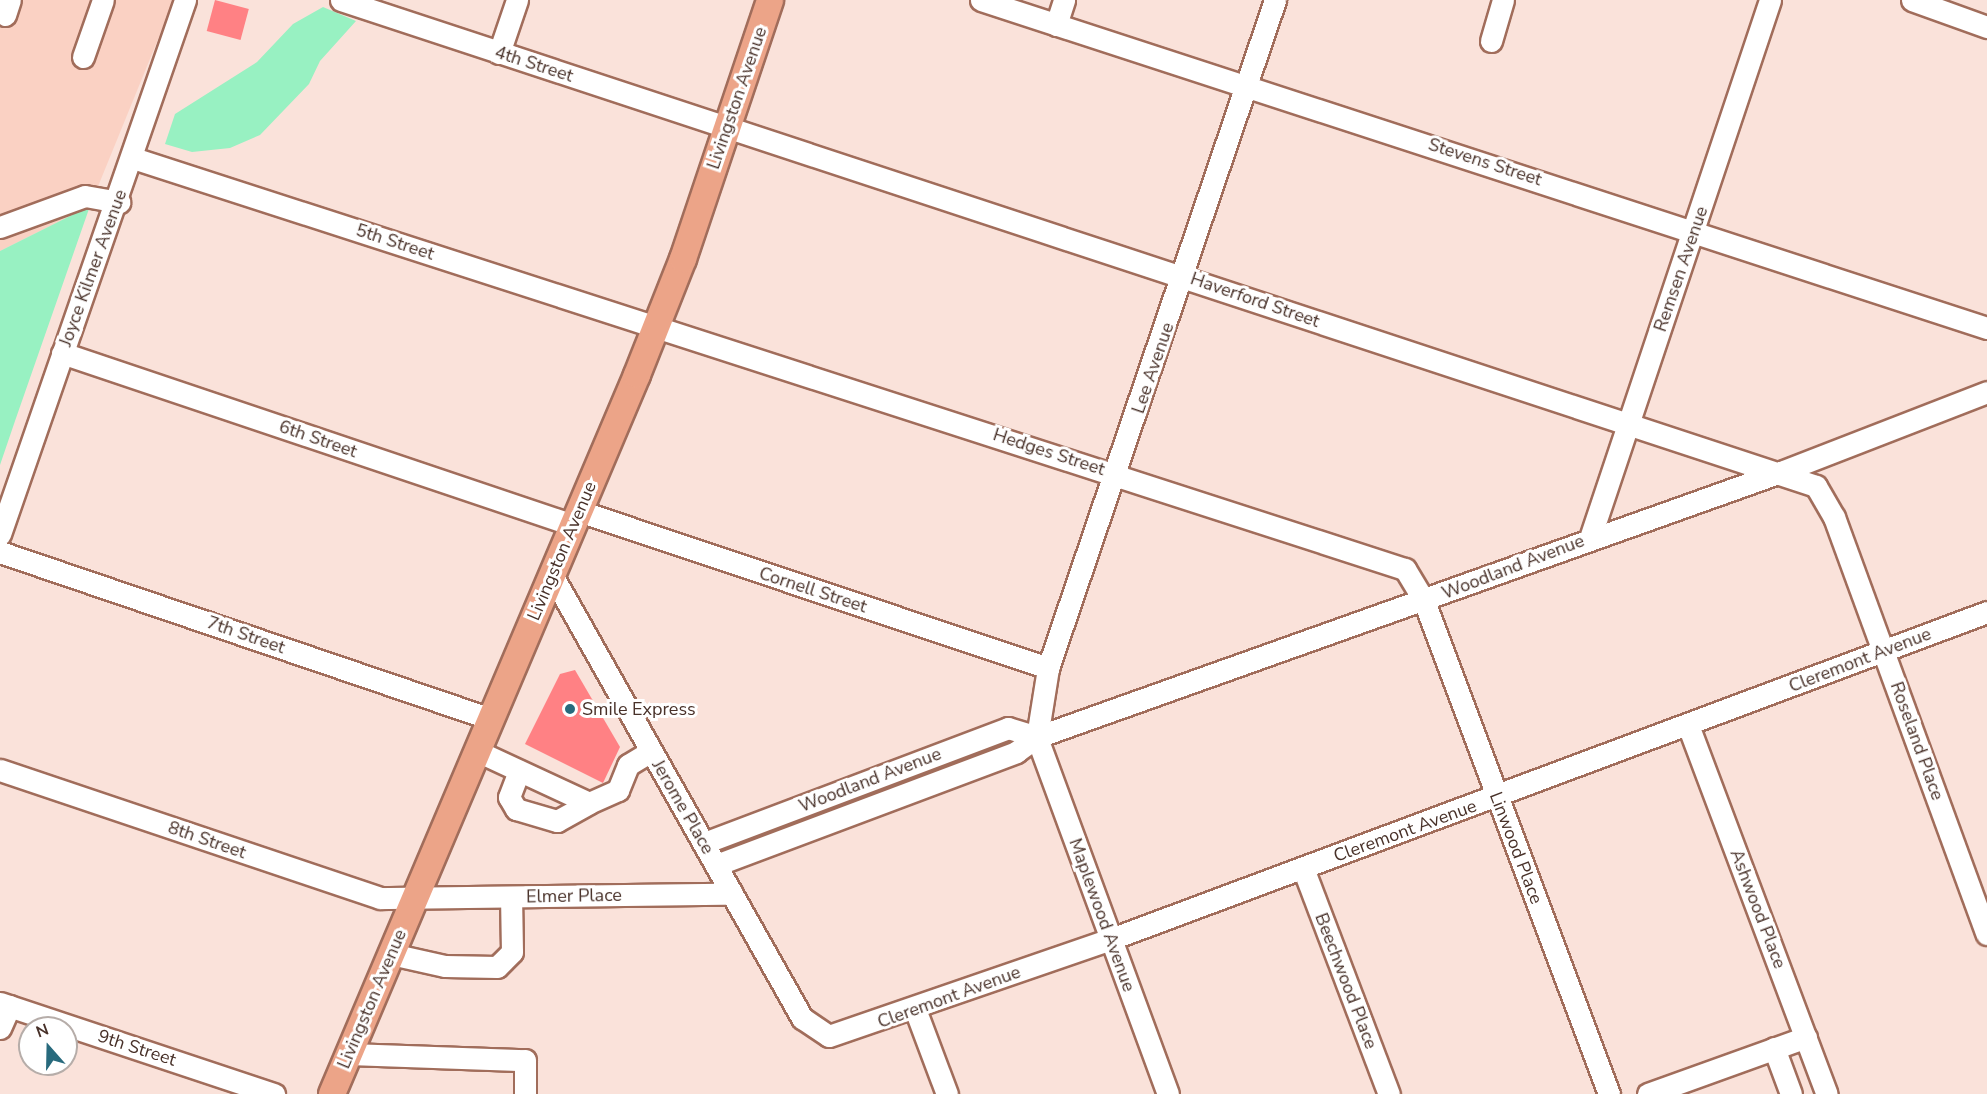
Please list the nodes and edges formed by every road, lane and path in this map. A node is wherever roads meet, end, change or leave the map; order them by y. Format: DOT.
graph roads {
  1 [pos="103,0"];
  2 [pos="185,0"];
  3 [pos="341,0"];
  4 [pos="517,0"];
  5 [pos="770,0"];
  6 [pos="981,0"];
  7 [pos="1064,0"];
  8 [pos="1275,0"];
  9 [pos="1503,0"];
  10 [pos="1770,0"];
  11 [pos="1912,0"];
  12 [pos="1056,24"];
  13 [pos="1987,27"];
  14 [pos="1491,41"];
  15 [pos="499,53"];
  16 [pos="83,57"];
  17 [pos="1247,83"];
  18 [pos="728,128"];
  19 [pos="133,158"];
  20 [pos="119,202"];
  21 [pos="0,227"];
  22 [pos="1694,232"];
  23 [pos="1184,276"];
  24 [pos="656,326"];
  25 [pos="1987,328"];
  26 [pos="62,353"];
  27 [pos="1987,392"];
  28 [pos="1628,428"];
  29 [pos="1781,472"];
  30 [pos="1117,474"];
  31 [pos="576,518"];
  32 [pos="0,534"];
  33 [pos="1590,537"];
  34 [pos="0,552"];
  35 [pos="552,575"];
  36 [pos="1424,601"];
  37 [pos="1987,612"];
  38 [pos="1884,651"];
  39 [pos="1048,668"];
  40 [pos="491,719"];
  41 [pos="1688,725"];
  42 [pos="1037,737"];
  43 [pos="477,751"];
  44 [pos="651,751"];
  45 [pos="0,770"];
  46 [pos="519,771"];
  47 [pos="1496,797"];
  48 [pos="589,803"];
  49 [pos="704,843"];
  50 [pos="716,865"];
  51 [pos="1303,868"];
  52 [pos="732,894"];
  53 [pos="512,897"];
  54 [pos="415,898"];
  55 [pos="1987,934"];
  56 [pos="1111,939"];
  57 [pos="391,954"];
  58 [pos="5,1004"];
  59 [pos="915,1009"];
  60 [pos="0,1028"];
  61 [pos="820,1035"];
  62 [pos="1806,1037"];
  63 [pos="1774,1048"];
  64 [pos="349,1054"];
  65 [pos="274,1094"];
  66 [pos="332,1094"];
  67 [pos="525,1094"];
  68 [pos="947,1094"];
  69 [pos="1168,1094"];
  70 [pos="1389,1094"];
  71 [pos="1609,1094"];
  72 [pos="1648,1094"];
  73 [pos="1791,1094"];
  74 [pos="1827,1094"];
  1 -- 16 [label="street"];
  2 -- 19 [label="street, Joyce Kilmer Avenue"];
  3 -- 15 [label="street, 4th Street"];
  4 -- 15 [label="street"];
  5 -- 18 [label="main road, Livingston Avenue"];
  6 -- 12 [label="street, Stevens Street"];
  7 -- 12 [label="street"];
  8 -- 17 [label="street, Lee Avenue"];
  9 -- 14 [label="street"];
  10 -- 22 [label="street, Remsen Avenue"];
  11 -- 13 [label="street"];
  12 -- 17 [label="street, Stevens Street"];
  15 -- 18 [label="street, 4th Street"];
  17 -- 22 [label="street, Stevens Street"];
  17 -- 23 [label="street, Lee Avenue"];
  18 -- 23 [label="street, Haverford Street"];
  18 -- 24 [label="main road, Livingston Avenue"];
  19 -- 20 [label="street, Joyce Kilmer Avenue"];
  19 -- 24 [label="street, 5th Street"];
  20 -- 21 [label="street"];
  20 -- 26 [label="street, Joyce Kilmer Avenue"];
  22 -- 25 [label="street, Stevens Street"];
  22 -- 28 [label="street, Remsen Avenue"];
  23 -- 28 [label="street, Haverford Street"];
  23 -- 30 [label="street, Lee Avenue"];
  24 -- 30 [label="street, Hedges Street"];
  24 -- 31 [label="main road, Livingston Avenue"];
  26 -- 31 [label="street, 6th Street"];
  26 -- 32 [label="street, Joyce Kilmer Avenue"];
  27 -- 29 [label="street, Woodland Avenue"];
  28 -- 29 [label="street, Haverford Street"];
  28 -- 33 [label="street, Remsen Avenue"];
  29 -- 33 [label="street, Woodland Avenue"];
  29 -- 38 [label="street, Roseland Place"];
  30 -- 36 [label="street, Hedges Street"];
  30 -- 39 [label="street, Lee Avenue"];
  31 -- 35 [label="main road, Livingston Avenue"];
  31 -- 39 [label="street, Cornell Street"];
  33 -- 36 [label="street, Woodland Avenue"];
  34 -- 40 [label="street, 7th Street"];
  35 -- 40 [label="main road, Livingston Avenue"];
  35 -- 44 [label="street, Jerome Place"];
  36 -- 42 [label="street, Woodland Avenue"];
  36 -- 47 [label="street, Linwood Place"];
  37 -- 38 [label="street, Cleremont Avenue"];
  38 -- 41 [label="street, Cleremont Avenue"];
  38 -- 55 [label="street, Roseland Place"];
  39 -- 42 [label="street, Lee Avenue"];
  40 -- 43 [label="main road, Livingston Avenue"];
  41 -- 47 [label="street, Cleremont Avenue"];
  41 -- 62 [label="street, Ashwood Place"];
  42 -- 49 [label="street, Woodland Avenue"];
  42 -- 50 [label="street, Woodland Avenue"];
  42 -- 56 [label="street, Maplewood Avenue"];
  43 -- 46 [label="street"];
  43 -- 54 [label="main road, Livingston Avenue"];
  44 -- 48 [label="street"];
  44 -- 49 [label="street, Jerome Place"];
  45 -- 54 [label="street, 8th Street"];
  46 -- 48 [label="street"];
  46 -- 48 [label="street"];
  47 -- 51 [label="street, Cleremont Avenue"];
  47 -- 71 [label="street, Linwood Place"];
  49 -- 50 [label="street, Jerome Place"];
  50 -- 52 [label="street, Jerome Place"];
  51 -- 56 [label="street, Cleremont Avenue"];
  51 -- 70 [label="street, Beechwood Place"];
  52 -- 53 [label="street, Elmer Place"];
  52 -- 61 [label="street, Jerome Place"];
  53 -- 54 [label="street, Elmer Place"];
  53 -- 57 [label="street"];
  54 -- 57 [label="main road, Livingston Avenue"];
  56 -- 59 [label="street, Cleremont Avenue"];
  56 -- 69 [label="street, Maplewood Avenue"];
  57 -- 64 [label="main road, Livingston Avenue"];
  58 -- 60 [label="street"];
  58 -- 65 [label="street, 9th Street"];
  59 -- 61 [label="street, Cleremont Avenue"];
  59 -- 68 [label="street"];
  62 -- 63 [label="street"];
  62 -- 74 [label="street, Ashwood Place"];
  63 -- 72 [label="street"];
  63 -- 73 [label="street"];
  64 -- 66 [label="main road, Livingston Avenue"];
  64 -- 67 [label="street"];
}
